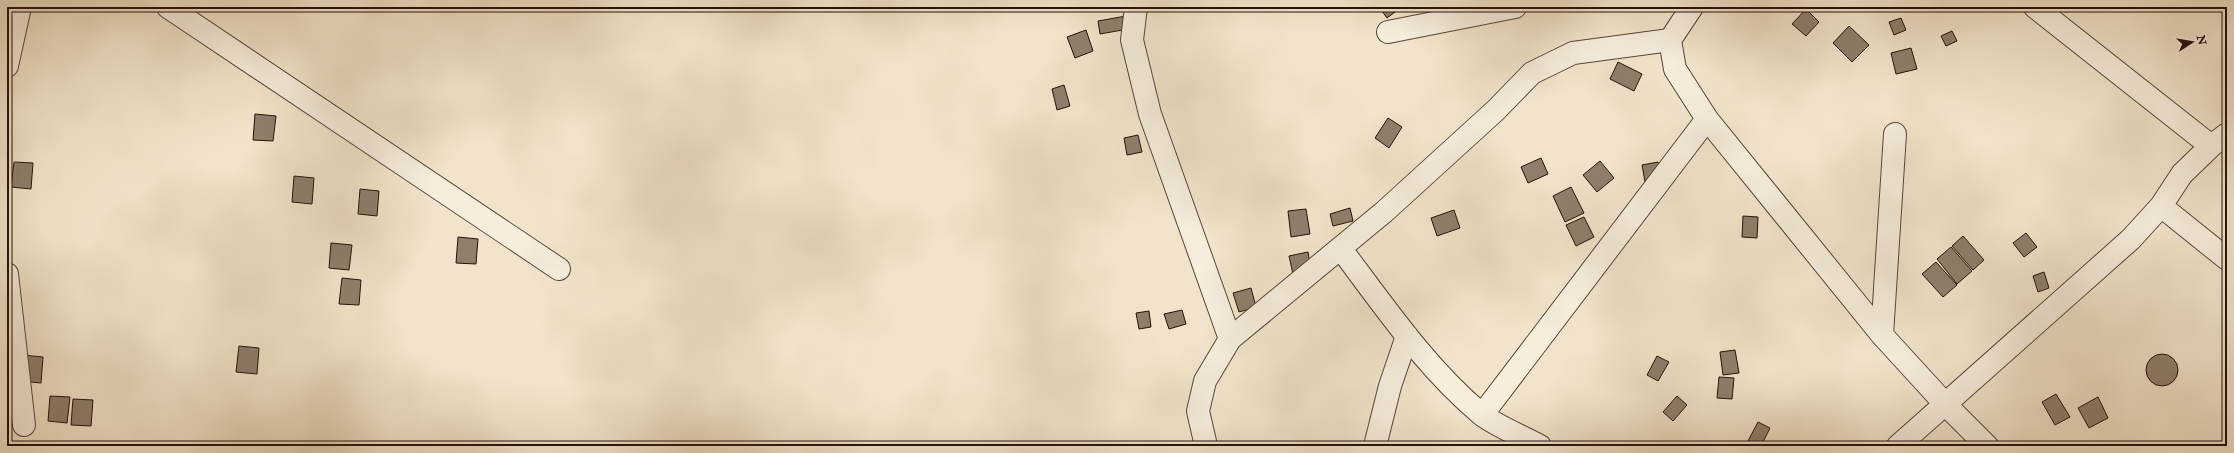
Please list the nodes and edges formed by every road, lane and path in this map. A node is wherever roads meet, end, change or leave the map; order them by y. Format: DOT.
graph roads {
  1 [pos="20,7"];
  2 [pos="168,7"];
  3 [pos="1136,7"];
  4 [pos="1515,7"];
  5 [pos="1692,7"];
  6 [pos="2035,7"];
  7 [pos="1388,32"];
  8 [pos="1670,40"];
  9 [pos="7,66"];
  10 [pos="1706,120"];
  11 [pos="1895,134"];
  12 [pos="2219,140"];
  13 [pos="2161,206"];
  14 [pos="1341,249"];
  15 [pos="2227,259"];
  16 [pos="559,269"];
  17 [pos="7,274"];
  18 [pos="1882,335"];
  19 [pos="1407,336"];
  20 [pos="1230,339"];
  21 [pos="1946,406"];
  22 [pos="1482,415"];
  23 [pos="24,425"];
  24 [pos="1206,446"];
  25 [pos="1375,446"];
  26 [pos="1540,446"];
  27 [pos="1898,446"];
  28 [pos="1986,446"];
  1 -- 9 [label="street"];
  2 -- 16 [label="street"];
  3 -- 20 [label="street"];
  4 -- 7 [label="street"];
  5 -- 8 [label="street"];
  6 -- 12 [label="street"];
  8 -- 10 [label="street"];
  8 -- 14 [label="street"];
  10 -- 18 [label="street"];
  10 -- 22 [label="street"];
  11 -- 18 [label="street"];
  12 -- 13 [label="street"];
  13 -- 15 [label="street"];
  13 -- 21 [label="street"];
  14 -- 19 [label="street"];
  14 -- 20 [label="street"];
  17 -- 23 [label="street"];
  18 -- 21 [label="street"];
  19 -- 22 [label="street"];
  19 -- 25 [label="street"];
  20 -- 24 [label="street"];
  21 -- 27 [label="street"];
  21 -- 28 [label="street"];
  22 -- 26 [label="street"];
}
